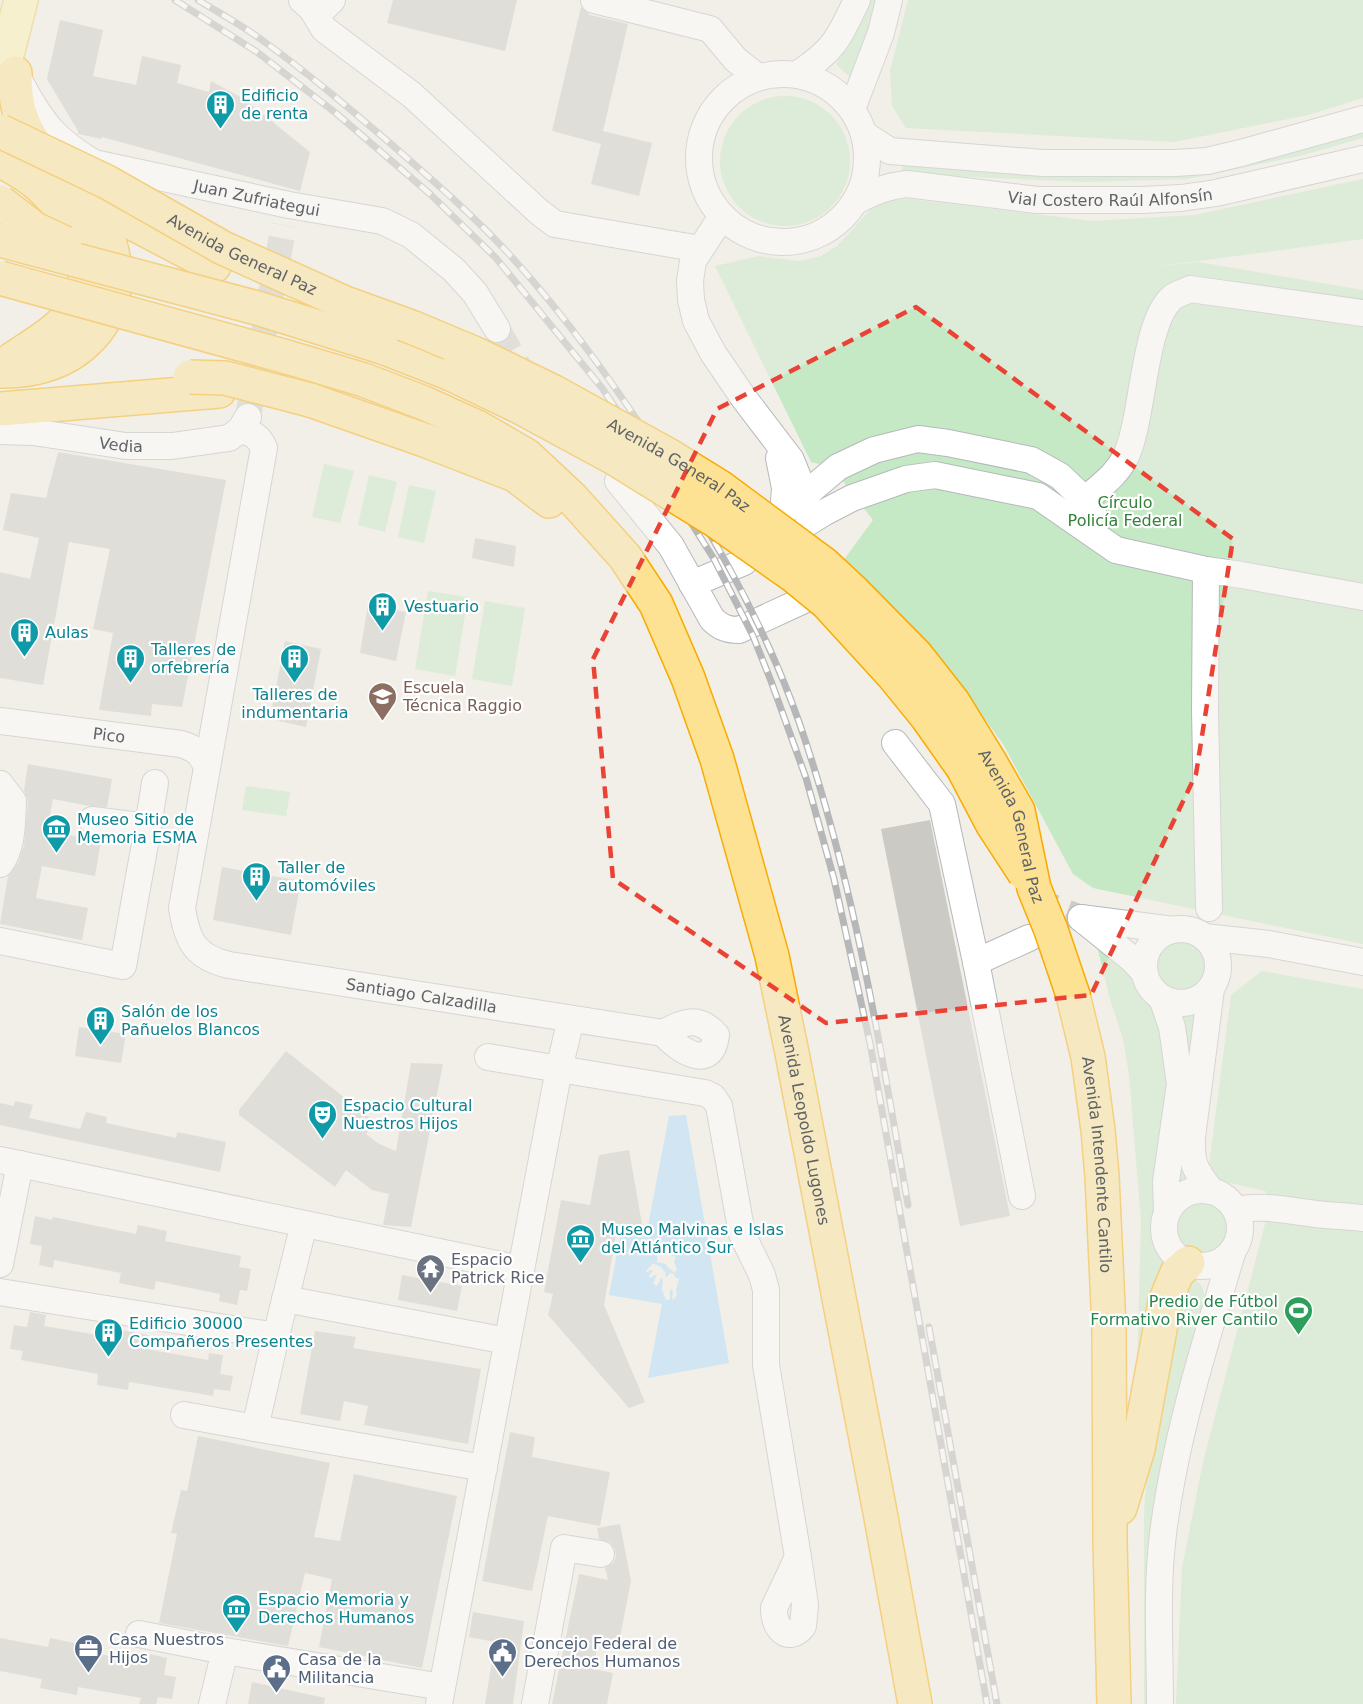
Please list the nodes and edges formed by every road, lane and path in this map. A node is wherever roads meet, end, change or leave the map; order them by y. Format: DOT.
graph roads {
  1 [pos="21,0"];
  2 [pos="594,0"];
  3 [pos="857,0"];
  4 [pos="889,0"];
  5 [pos="310,2"];
  6 [pos="8,67"];
  7 [pos="801,72"];
  8 [pos="758,77"];
  9 [pos="852,109"];
  10 [pos="1363,119"];
  11 [pos="0,131"];
  12 [pos="865,135"];
  13 [pos="1363,159"];
  14 [pos="0,160"];
  15 [pos="858,200"];
  16 [pos="0,202"];
  17 [pos="70,204"];
  18 [pos="722,216"];
  19 [pos="0,240"];
  20 [pos="700,249"];
  21 [pos="141,276"];
  22 [pos="0,279"];
  23 [pos="345,303"];
  24 [pos="1363,313"];
  25 [pos="497,329"];
  26 [pos="0,369"];
  27 [pos="320,404"];
  28 [pos="4,410"];
  29 [pos="773,438"];
  30 [pos="618,482"];
  31 [pos="805,495"];
  32 [pos="1085,500"];
  33 [pos="783,514"];
  34 [pos="1116,550"];
  35 [pos="625,557"];
  36 [pos="744,562"];
  37 [pos="1206,570"];
  38 [pos="692,584"];
  39 [pos="1363,597"];
  40 [pos="804,600"];
  41 [pos="0,722"];
  42 [pos="895,743"];
  43 [pos="206,765"];
  44 [pos="155,783"];
  45 [pos="0,784"];
  46 [pos="92,820"];
  47 [pos="148,827"];
  48 [pos="0,864"];
  49 [pos="1034,888"];
  50 [pos="1209,908"];
  51 [pos="1173,930"];
  52 [pos="1204,937"];
  53 [pos="1029,938"];
  54 [pos="1269,944"];
  55 [pos="1,945"];
  56 [pos="976,962"];
  57 [pos="1363,962"];
  58 [pos="1144,972"];
  59 [pos="1214,981"];
  60 [pos="1162,998"];
  61 [pos="571,1019"];
  62 [pos="663,1033"];
  63 [pos="488,1057"];
  64 [pos="559,1069"];
  65 [pos="10,1162"];
  66 [pos="1211,1191"];
  67 [pos="1022,1196"];
  68 [pos="1236,1210"];
  69 [pos="1167,1211"];
  70 [pos="1363,1218"];
  71 [pos="304,1224"];
  72 [pos="1233,1250"];
  73 [pos="0,1264"];
  74 [pos="1193,1264"];
  75 [pos="520,1269"];
  76 [pos="0,1292"];
  77 [pos="285,1299"];
  78 [pos="1214,1313"];
  79 [pos="276,1336"];
  80 [pos="507,1341"];
  81 [pos="184,1415"];
  82 [pos="255,1428"];
  83 [pos="484,1468"];
  84 [pos="1110,1541"];
  85 [pos="601,1554"];
  86 [pos="798,1557"];
  87 [pos="140,1635"];
  88 [pos="225,1651"];
  89 [pos="440,1696"];
  90 [pos="212,1704"];
  91 [pos="535,1704"];
  92 [pos="915,1704"];
  93 [pos="1114,1704"];
  94 [pos="1160,1704"];
  1 -- 6 [label="main road"];
  2 -- 8 [label="street"];
  3 -- 7 [label="street"];
  4 -- 9 [label="street"];
  5 -- 20 [label="street"];
  6 -- 17 [label="highway"];
  6 -- 25 [label="street, Juan Zufriategui"];
  7 -- 8 [label="street"];
  7 -- 9 [label="street"];
  8 -- 18 [label="street"];
  9 -- 12 [label="street"];
  10 -- 12 [label="street, Vial Costero Raúl Alfonsín"];
  11 -- 23 [label="highway, Avenida General Paz, bridge"];
  12 -- 15 [label="street"];
  13 -- 15 [label="street, Vial Costero Raúl Alfonsín"];
  14 -- 17 [label="highway"];
  15 -- 18 [label="street"];
  16 -- 21 [label="highway, bridge"];
  17 -- 23 [label="highway, bridge"];
  17 -- 26 [label="highway"];
  17 -- 26 [label="highway"];
  18 -- 20 [label="street"];
  19 -- 21 [label="highway, Avenida General Paz, bridge"];
  20 -- 29 [label="street"];
  21 -- 49 [label="highway, Avenida General Paz, bridge"];
  22 -- 35 [label="highway, bridge"];
  23 -- 49 [label="highway, Avenida General Paz, bridge"];
  24 -- 32 [label="street"];
  27 -- 28 [label="highway, bridge"];
  27 -- 28 [label="highway, bridge"];
  27 -- 35 [label="highway"];
  28 -- 43 [label="street, Vedia"];
  29 -- 31 [label="street"];
  29 -- 33 [label="street"];
  30 -- 38 [label="street"];
  31 -- 32 [label="street"];
  31 -- 34 [label="street"];
  32 -- 34 [label="street"];
  34 -- 37 [label="street"];
  35 -- 92 [label="highway, Avenida Leopoldo Lugones"];
  36 -- 38 [label="street"];
  37 -- 39 [label="street"];
  37 -- 50 [label="street"];
  38 -- 40 [label="street"];
  41 -- 43 [label="street, Pico"];
  42 -- 56 [label="street"];
  43 -- 61 [label="street, Santiago Calzadilla"];
  44 -- 47 [label="street"];
  45 -- 48 [label="street"];
  46 -- 47 [label="street"];
  47 -- 55 [label="street"];
  49 -- 84 [label="highway, Avenida Intendente Cantilo, bridge"];
  51 -- 52 [label="street"];
  51 -- 58 [label="street"];
  51 -- 58 [label="street"];
  52 -- 54 [label="street"];
  52 -- 59 [label="street"];
  53 -- 56 [label="street"];
  54 -- 57 [label="street"];
  54 -- 59 [label="street"];
  56 -- 67 [label="street"];
  58 -- 60 [label="street"];
  59 -- 60 [label="street"];
  59 -- 66 [label="street"];
  60 -- 69 [label="street"];
  61 -- 62 [label="street, Santiago Calzadilla"];
  61 -- 64 [label="street"];
  63 -- 64 [label="street"];
  64 -- 75 [label="street"];
  64 -- 86 [label="street"];
  65 -- 71 [label="street"];
  65 -- 73 [label="street"];
  66 -- 68 [label="street"];
  66 -- 69 [label="street"];
  68 -- 70 [label="street"];
  68 -- 72 [label="street"];
  69 -- 74 [label="street"];
  71 -- 75 [label="street"];
  71 -- 77 [label="street"];
  72 -- 74 [label="street"];
  72 -- 78 [label="street"];
  74 -- 78 [label="street"];
  74 -- 84 [label="highway"];
  75 -- 80 [label="street"];
  76 -- 79 [label="street"];
  77 -- 79 [label="street"];
  77 -- 80 [label="street"];
  78 -- 94 [label="street"];
  79 -- 82 [label="street"];
  80 -- 83 [label="street"];
  81 -- 82 [label="street"];
  82 -- 83 [label="street"];
  83 -- 89 [label="street"];
  84 -- 93 [label="highway, Avenida Intendente Cantilo"];
  85 -- 91 [label="street"];
  87 -- 88 [label="street"];
  88 -- 89 [label="street"];
  88 -- 90 [label="street"];
}
